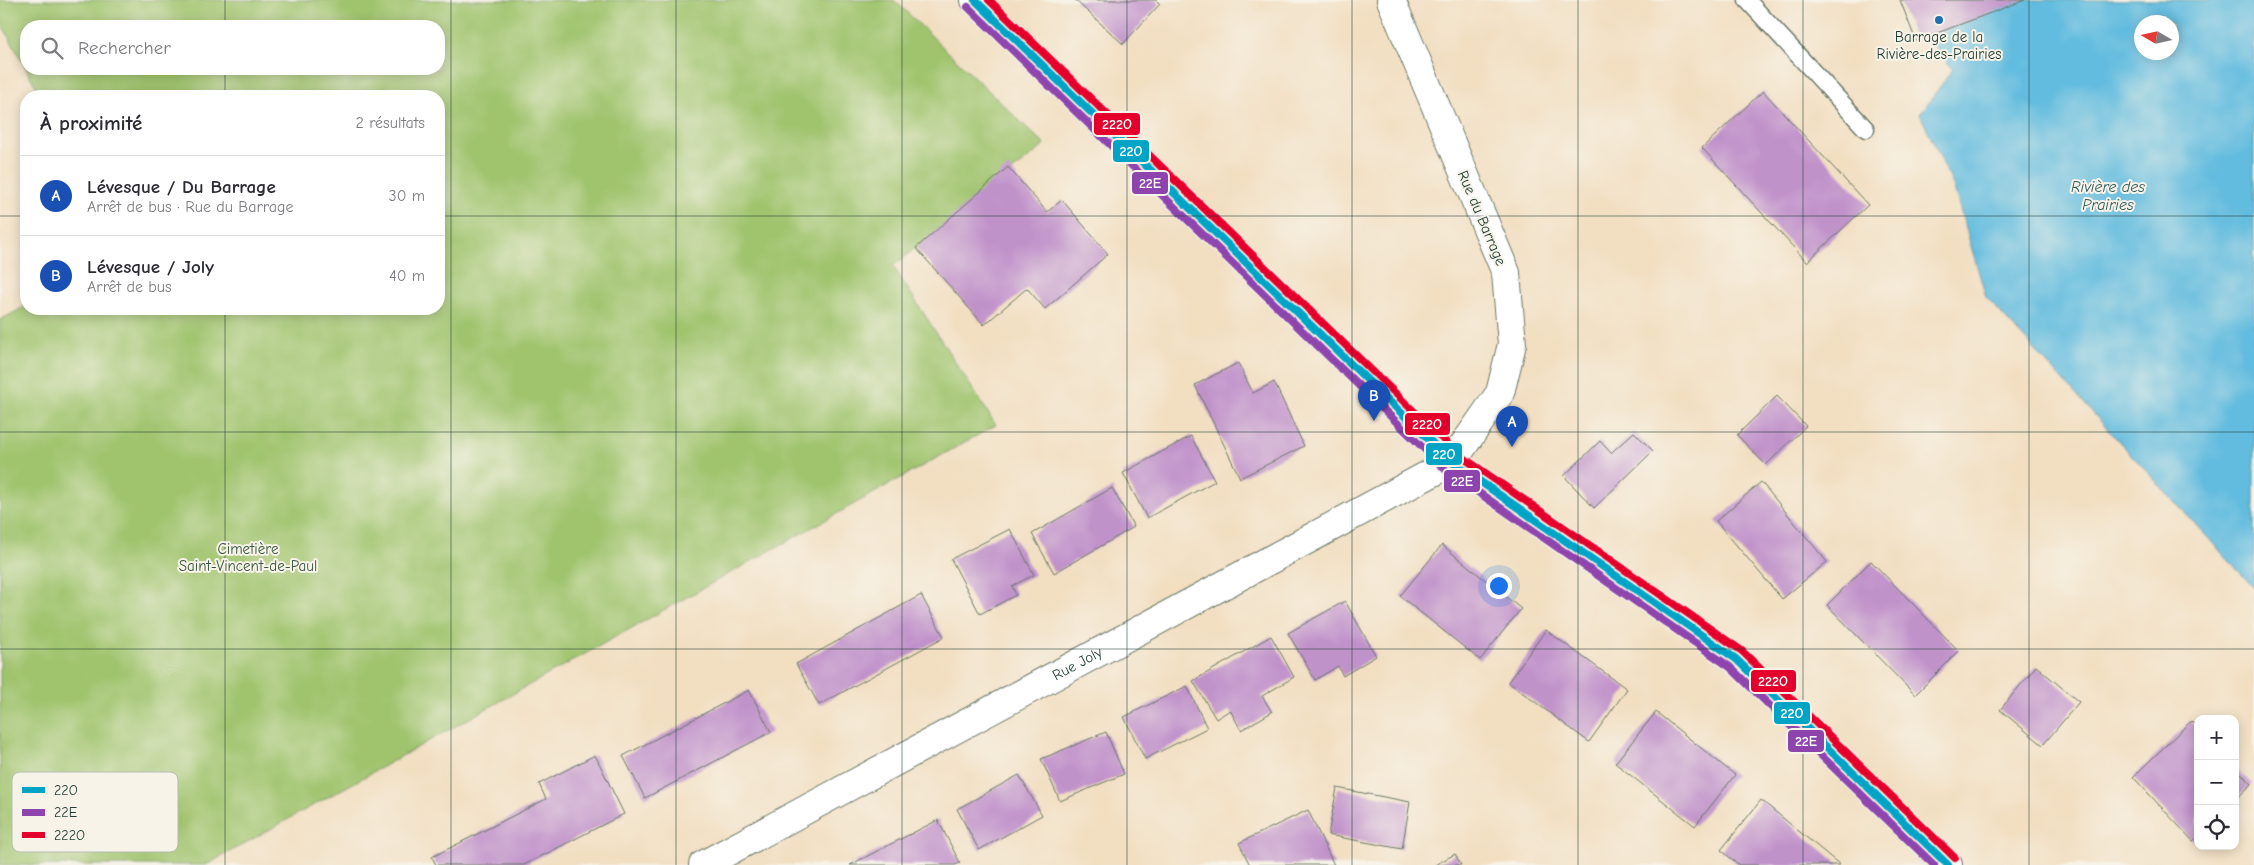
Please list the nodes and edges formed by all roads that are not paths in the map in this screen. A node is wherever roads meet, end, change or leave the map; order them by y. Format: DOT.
graph roads {
  1 [pos="975,0"];
  2 [pos="1391,0"];
  3 [pos="1747,0"];
  4 [pos="1866,129"];
  5 [pos="1452,462"];
  6 [pos="703,865"];
  7 [pos="1948,865"];
  1 -- 5 [label="street"];
  2 -- 5 [label="street, Rue du Barrage"];
  3 -- 4 [label="lane"];
  5 -- 6 [label="street, Rue Joly"];
  5 -- 7 [label="street"];
}
